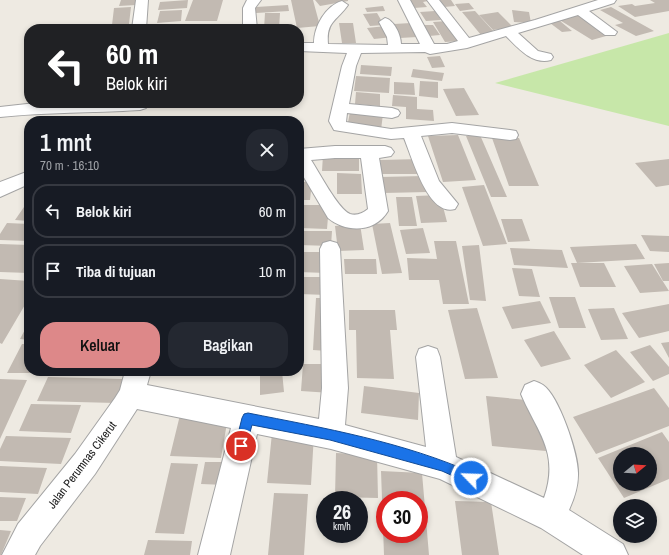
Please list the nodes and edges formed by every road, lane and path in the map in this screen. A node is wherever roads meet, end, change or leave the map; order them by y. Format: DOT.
graph roads {
  1 [pos="142,0"];
  2 [pos="255,0"];
  3 [pos="404,0"];
  4 [pos="433,0"];
  5 [pos="607,0"];
  6 [pos="342,5"];
  7 [pos="581,11"];
  8 [pos="385,22"];
  9 [pos="140,24"];
  10 [pos="250,24"];
  11 [pos="509,32"];
  12 [pos="610,32"];
  13 [pos="467,44"];
  14 [pos="304,47"];
  15 [pos="321,48"];
  16 [pos="395,49"];
  17 [pos="430,50"];
  18 [pos="546,57"];
  19 [pos="352,59"];
  20 [pos="340,108"];
  21 [pos="0,112"];
  22 [pos="140,113"];
  23 [pos="392,113"];
  24 [pos="411,133"];
  25 [pos="510,135"];
  26 [pos="304,156"];
  27 [pos="304,163"];
  28 [pos="24,179"];
  29 [pos="0,190"];
  30 [pos="448,204"];
  31 [pos="330,249"];
  32 [pos="428,356"];
  33 [pos="135,383"];
  34 [pos="534,394"];
  35 [pos="248,418"];
  36 [pos="330,435"];
  37 [pos="443,466"];
  38 [pos="552,517"];
  39 [pos="18,555"];
  40 [pos="214,555"];
  41 [pos="612,555"];
  1 -- 9 [label="street"];
  2 -- 10 [label="street"];
  3 -- 17 [label="street"];
  4 -- 13 [label="street"];
  5 -- 7 [label="street"];
  6 -- 15 [label="street"];
  7 -- 11 [label="street"];
  7 -- 12 [label="street"];
  8 -- 16 [label="street"];
  11 -- 13 [label="street"];
  11 -- 18 [label="street"];
  13 -- 17 [label="street"];
  14 -- 15 [label="street"];
  15 -- 19 [label="street"];
  16 -- 17 [label="street"];
  16 -- 19 [label="street"];
  19 -- 20 [label="street"];
  20 -- 23 [label="street"];
  20 -- 24 [label="street"];
  21 -- 22 [label="street"];
  24 -- 25 [label="street"];
  24 -- 30 [label="street"];
  26 -- 27 [label="street"];
  28 -- 29 [label="street"];
  31 -- 36 [label="street"];
  32 -- 37 [label="street"];
  33 -- 35 [label="street"];
  33 -- 39 [label="street, Jalan Perumnas Cikerut"];
  34 -- 38 [label="street"];
  35 -- 36 [label="street"];
  35 -- 40 [label="street"];
  36 -- 37 [label="street"];
  37 -- 38 [label="street"];
  38 -- 41 [label="street"];
}
